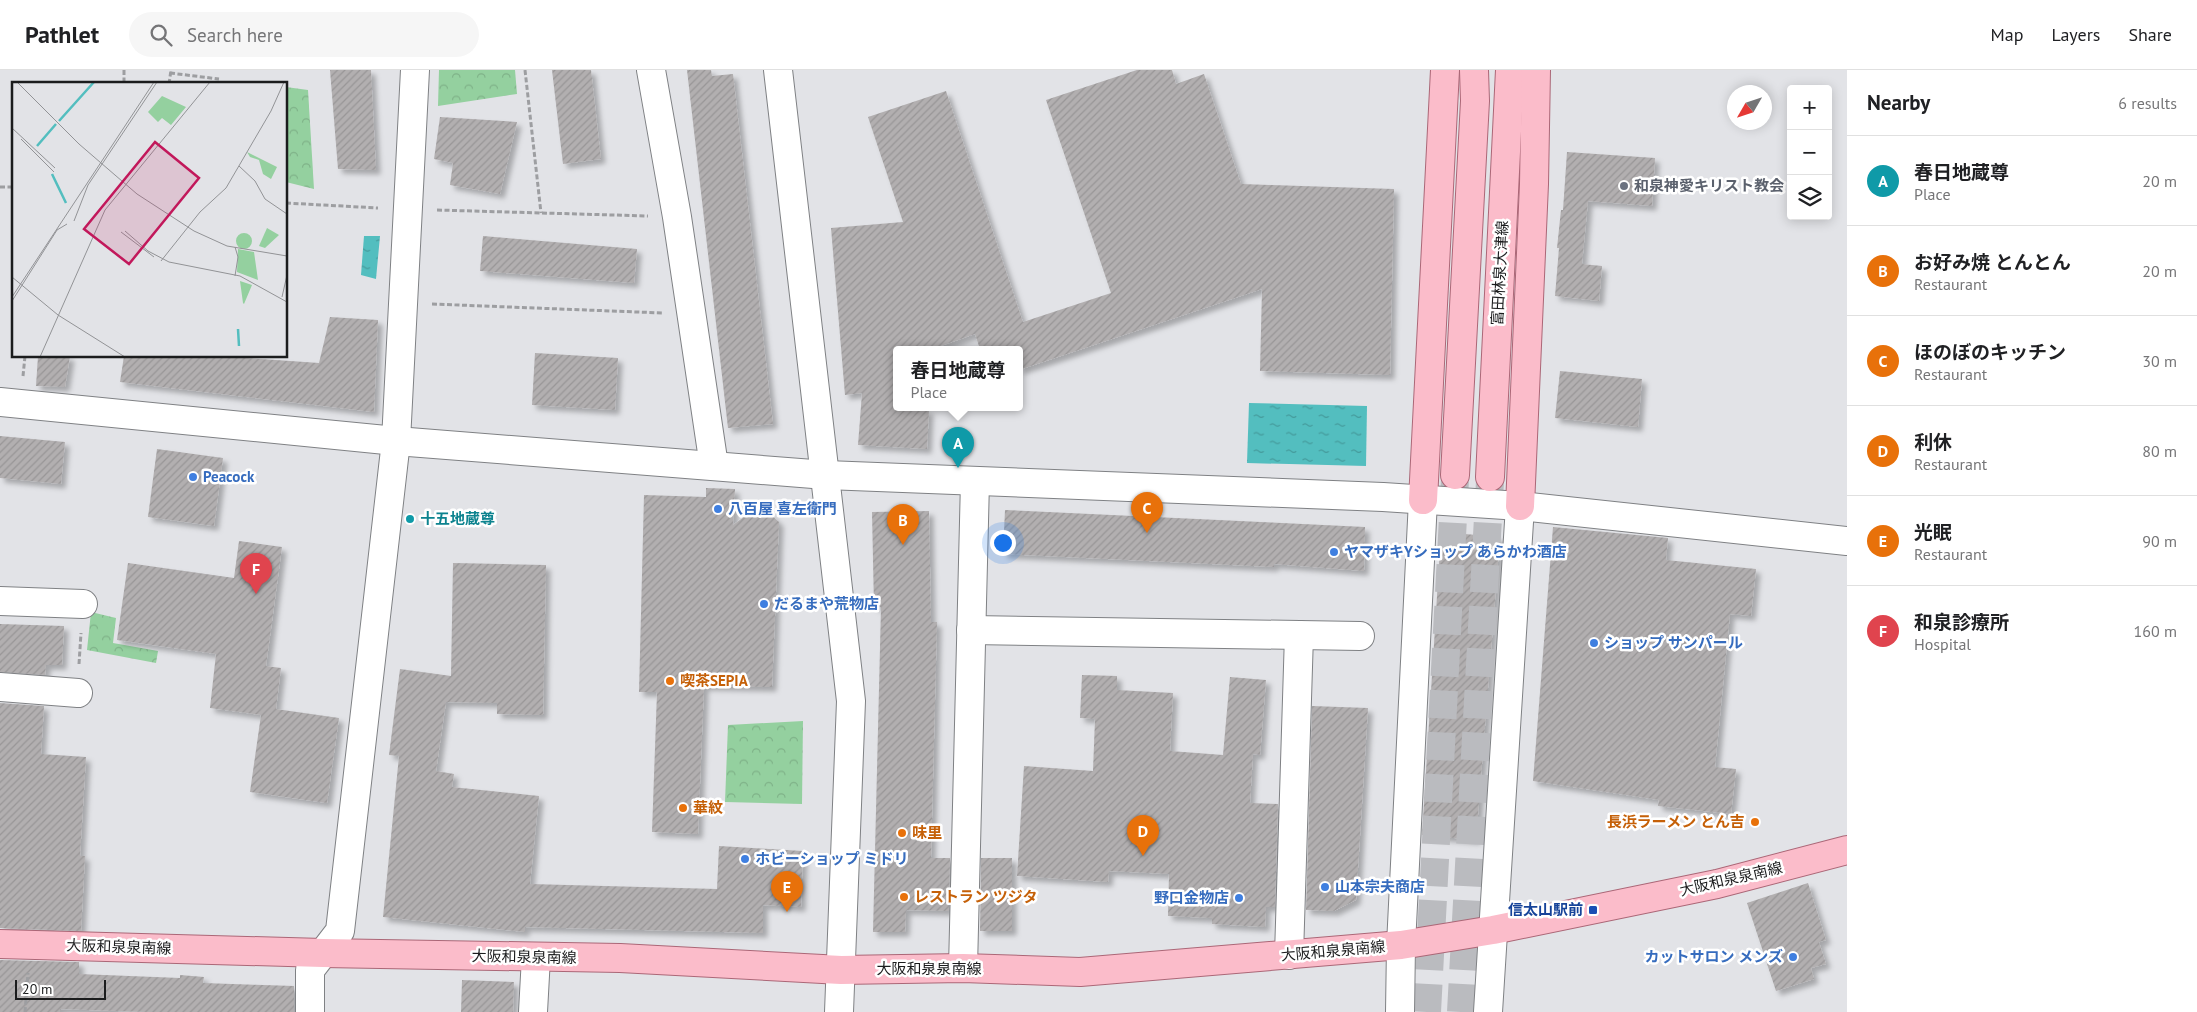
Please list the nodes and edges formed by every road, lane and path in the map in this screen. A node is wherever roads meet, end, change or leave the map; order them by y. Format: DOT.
graph roads {
  1 [pos="415,70"];
  2 [pos="525,70"];
  3 [pos="651,70"];
  4 [pos="778,70"];
  5 [pos="1446,70"];
  6 [pos="1474,70"];
  7 [pos="1510,70"];
  8 [pos="1536,70"];
  9 [pos="171,71"];
  10 [pos="219,79"];
  11 [pos="288,203"];
  12 [pos="408,210"];
  13 [pos="540,213"];
  14 [pos="677,217"];
  15 [pos="403,303"];
  16 [pos="691,314"];
  17 [pos="0,402"];
  18 [pos="396,442"];
  19 [pos="714,466"];
  20 [pos="826,475"];
  21 [pos="1456,475"];
  22 [pos="1490,477"];
  23 [pos="975,481"];
  24 [pos="1423,500"];
  25 [pos="1520,506"];
  26 [pos="1847,541"];
  27 [pos="0,601"];
  28 [pos="83,604"];
  29 [pos="971,630"];
  30 [pos="1299,635"];
  31 [pos="1360,636"];
  32 [pos="0,687"];
  33 [pos="78,693"];
  34 [pos="1847,850"];
  35 [pos="1492,930"];
  36 [pos="0,944"];
  37 [pos="1401,945"];
  38 [pos="323,953"];
  39 [pos="1289,955"];
  40 [pos="536,957"];
  41 [pos="963,968"];
  42 [pos="29,970"];
  43 [pos="840,970"];
  44 [pos="25,1012"];
  45 [pos="310,1012"];
  46 [pos="533,1012"];
  47 [pos="839,1012"];
  48 [pos="1400,1012"];
  49 [pos="1488,1012"];
  1 -- 12 [label="street"];
  2 -- 13 [label="path"];
  3 -- 14 [label="street"];
  4 -- 20 [label="street"];
  5 -- 24 [label="main road"];
  6 -- 21 [label="main road"];
  7 -- 22 [label="main road, 富田林泉大津線"];
  8 -- 25 [label="main road"];
  9 -- 10 [label="path"];
  11 -- 12 [label="path"];
  12 -- 13 [label="path"];
  12 -- 15 [label="street"];
  13 -- 14 [label="path"];
  14 -- 16 [label="street"];
  15 -- 16 [label="path"];
  15 -- 18 [label="street"];
  16 -- 19 [label="street"];
  17 -- 18 [label="street"];
  18 -- 19 [label="street"];
  18 -- 38 [label="street"];
  19 -- 20 [label="street"];
  20 -- 23 [label="street"];
  20 -- 43 [label="street"];
  23 -- 24 [label="street"];
  23 -- 29 [label="street"];
  24 -- 25 [label="street"];
  24 -- 37 [label="street"];
  25 -- 26 [label="street"];
  25 -- 35 [label="street"];
  27 -- 28 [label="street"];
  28 -- 33 [label="path"];
  29 -- 30 [label="street"];
  29 -- 41 [label="street"];
  30 -- 31 [label="street"];
  30 -- 39 [label="street"];
  32 -- 33 [label="street"];
  34 -- 35 [label="main road, 大阪和泉泉南線"];
  35 -- 37 [label="main road, 大阪和泉泉南線"];
  35 -- 49 [label="street"];
  36 -- 38 [label="main road, 大阪和泉泉南線"];
  37 -- 39 [label="main road, 大阪和泉泉南線"];
  37 -- 48 [label="street"];
  38 -- 40 [label="main road, 大阪和泉泉南線"];
  38 -- 45 [label="street"];
  39 -- 41 [label="main road, 大阪和泉泉南線"];
  40 -- 43 [label="main road, 大阪和泉泉南線"];
  40 -- 46 [label="street"];
  41 -- 43 [label="main road, 大阪和泉泉南線"];
  42 -- 44 [label="path"];
  43 -- 47 [label="street"];
}
